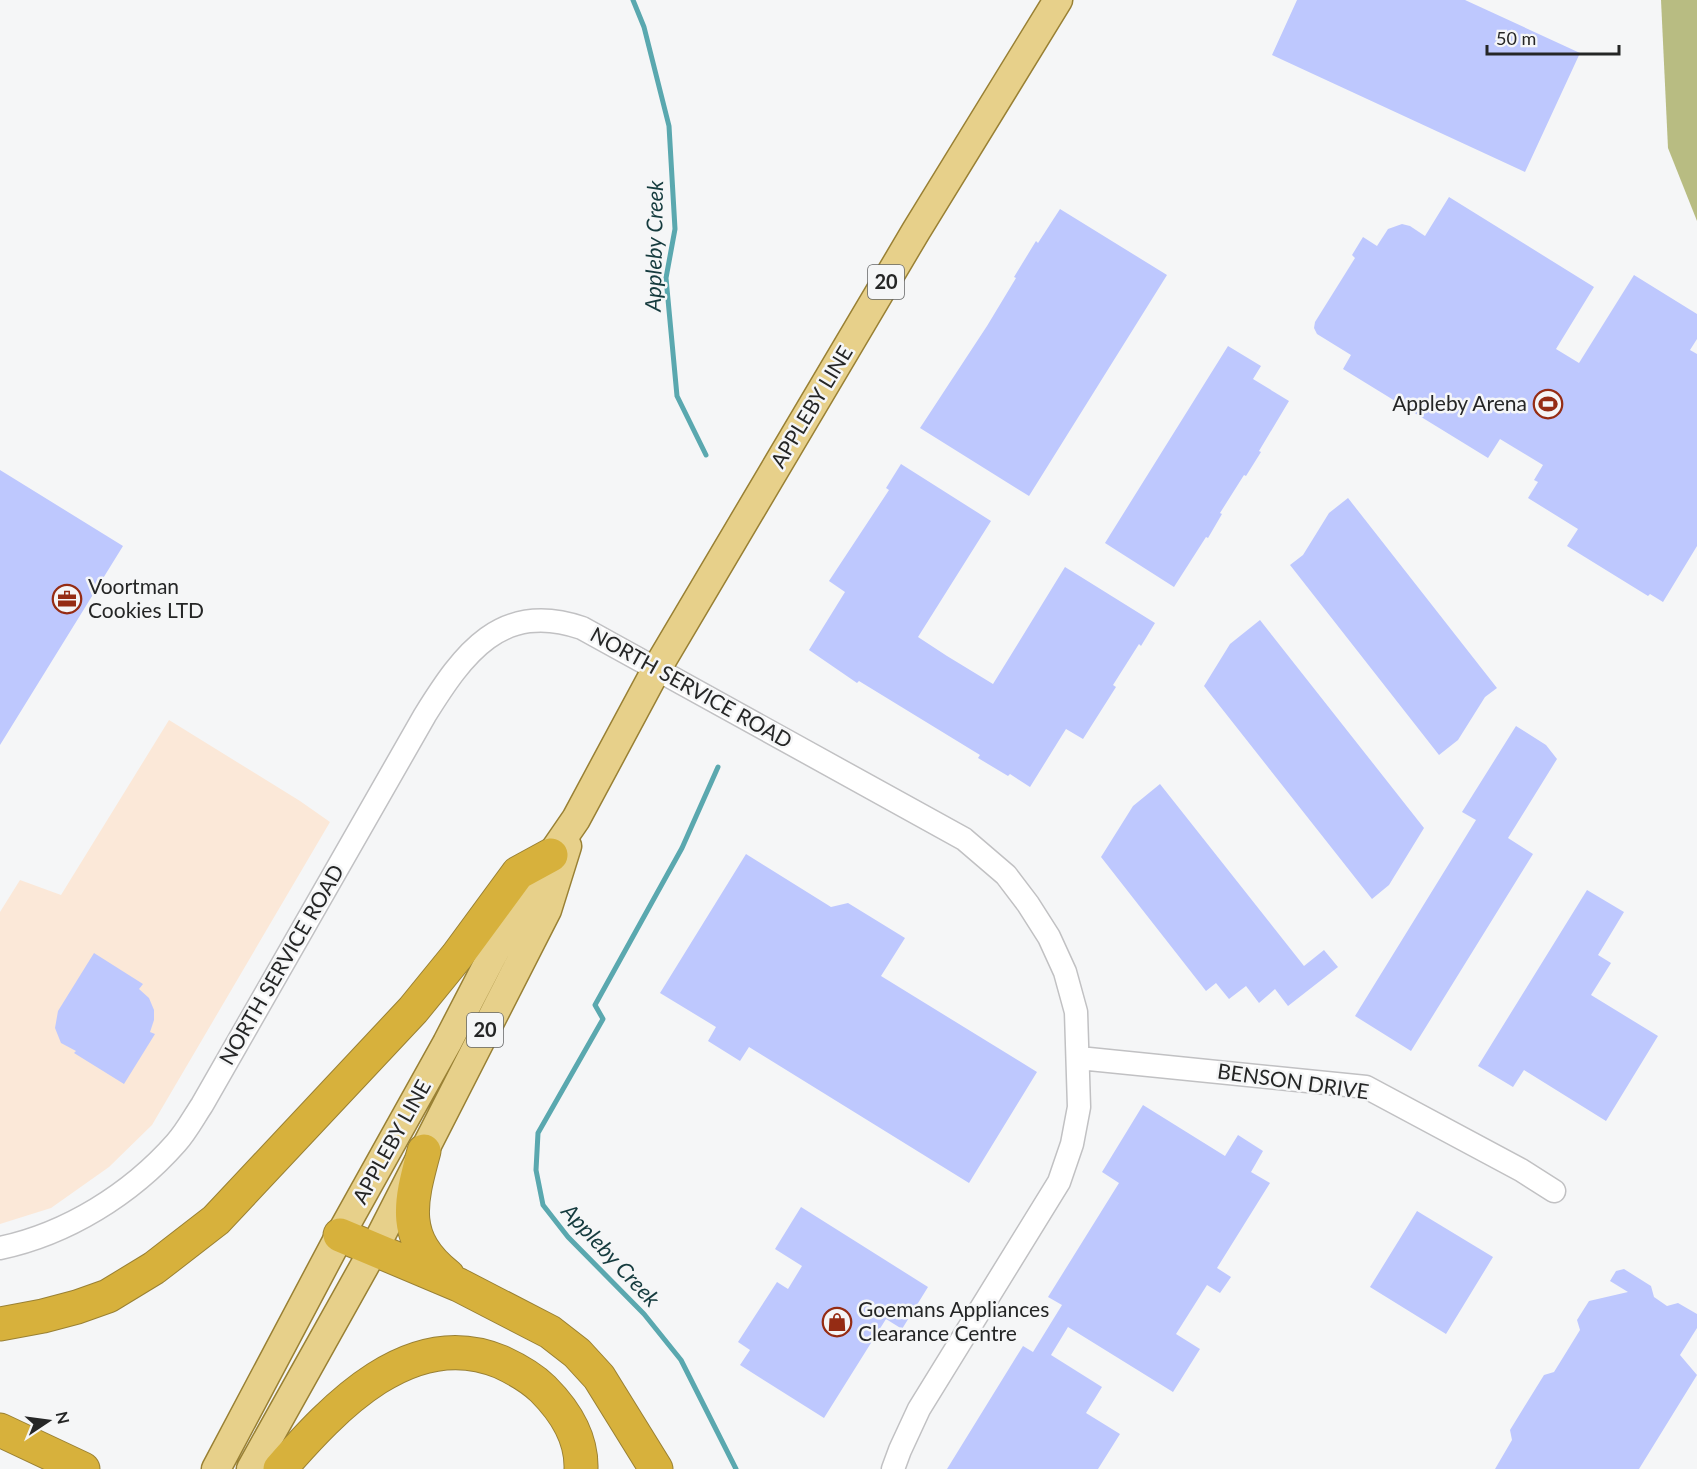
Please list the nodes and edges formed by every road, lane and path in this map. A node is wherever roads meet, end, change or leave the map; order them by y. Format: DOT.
graph roads {
  1 [pos="1058,0"];
  2 [pos="656,670"];
  3 [pos="576,819"];
  4 [pos="551,855"];
  5 [pos="1078,1058"];
  6 [pos="424,1151"];
  7 [pos="1554,1191"];
  8 [pos="340,1235"];
  9 [pos="0,1248"];
  10 [pos="374,1248"];
  11 [pos="459,1285"];
  12 [pos="0,1324"];
  13 [pos="0,1430"];
  14 [pos="34,1445"];
  15 [pos="83,1469"];
  16 [pos="91,1469"];
  17 [pos="216,1469"];
  18 [pos="251,1469"];
  19 [pos="280,1469"];
  20 [pos="581,1469"];
  21 [pos="656,1469"];
  22 [pos="893,1469"];
  1 -- 2 [label="main road, APPLEBY LINE / 20"];
  2 -- 3 [label="main road, APPLEBY LINE / 20"];
  2 -- 5 [label="street, NORTH SERVICE ROAD"];
  2 -- 9 [label="street, NORTH SERVICE ROAD"];
  3 -- 4 [label="main road, APPLEBY LINE / 20"];
  3 -- 6 [label="main road, APPLEBY LINE / 20"];
  4 -- 8 [label="main road, APPLEBY LINE / 20"];
  4 -- 12 [label="highway"];
  5 -- 7 [label="street, BENSON DRIVE"];
  5 -- 22 [label="street, NORTH SERVICE ROAD"];
  6 -- 10 [label="main road, APPLEBY LINE / 20"];
  6 -- 11 [label="highway"];
  8 -- 10 [label="highway"];
  8 -- 17 [label="main road, APPLEBY LINE / 20"];
  10 -- 11 [label="highway"];
  10 -- 18 [label="main road, APPLEBY LINE / 20"];
  11 -- 21 [label="highway"];
  13 -- 14 [label="highway"];
  14 -- 15 [label="highway"];
  14 -- 16 [label="highway"];
  19 -- 20 [label="highway"];
}
